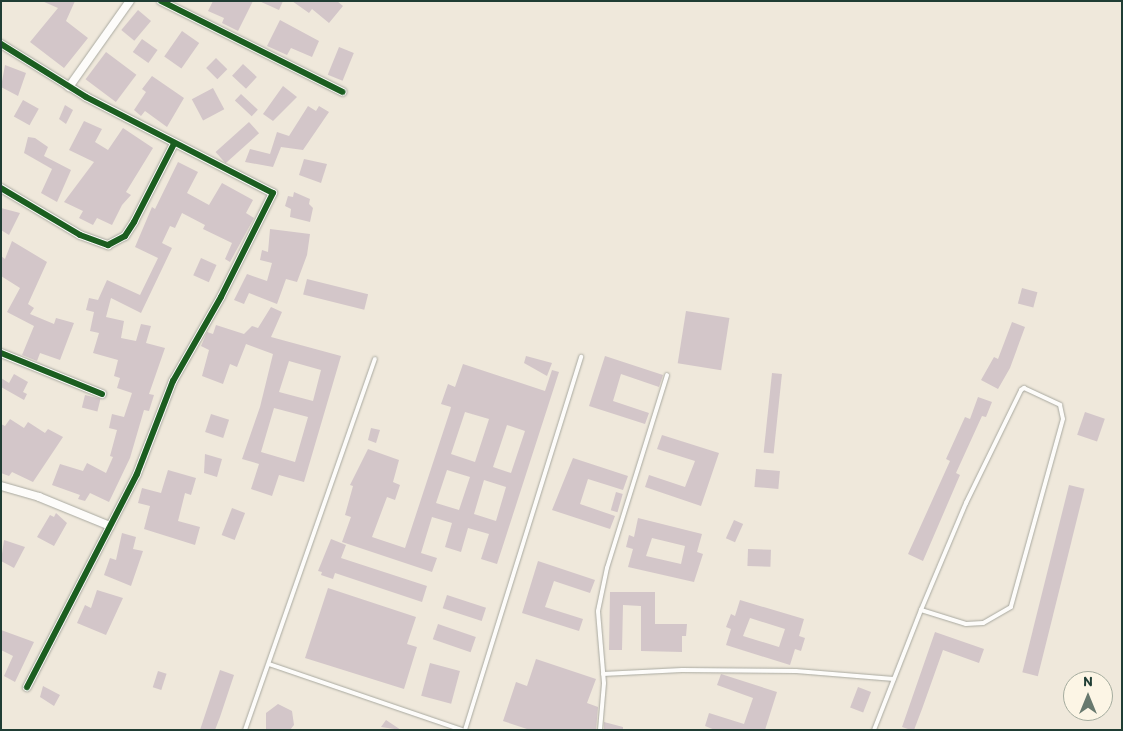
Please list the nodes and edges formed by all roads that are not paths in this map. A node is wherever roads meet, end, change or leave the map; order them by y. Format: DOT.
graph roads {
  1 [pos="130,1"];
  2 [pos="162,1"];
  3 [pos="1,44"];
  4 [pos="69,87"];
  5 [pos="344,92"];
  6 [pos="174,144"];
  7 [pos="1,188"];
  8 [pos="1,353"];
  9 [pos="582,357"];
  10 [pos="375,359"];
  11 [pos="667,375"];
  12 [pos="102,394"];
  13 [pos="1,486"];
  14 [pos="110,526"];
  15 [pos="921,610"];
  16 [pos="269,664"];
  17 [pos="604,674"];
  18 [pos="894,679"];
  19 [pos="27,688"];
  20 [pos="246,730"];
  21 [pos="463,730"];
  22 [pos="600,730"];
  23 [pos="874,730"];
  1 -- 4 [label="street"];
  2 -- 5 [label="street"];
  3 -- 4 [label="street"];
  4 -- 6 [label="street"];
  6 -- 7 [label="street"];
  6 -- 14 [label="street"];
  8 -- 12 [label="street"];
  9 -- 21 [label="lane"];
  10 -- 16 [label="lane"];
  11 -- 17 [label="lane"];
  13 -- 14 [label="street"];
  14 -- 19 [label="street"];
  15 -- 15 [label="lane"];
  15 -- 18 [label="lane"];
  16 -- 20 [label="lane"];
  16 -- 21 [label="lane"];
  17 -- 18 [label="lane"];
  17 -- 22 [label="lane"];
  18 -- 23 [label="lane"];
}
